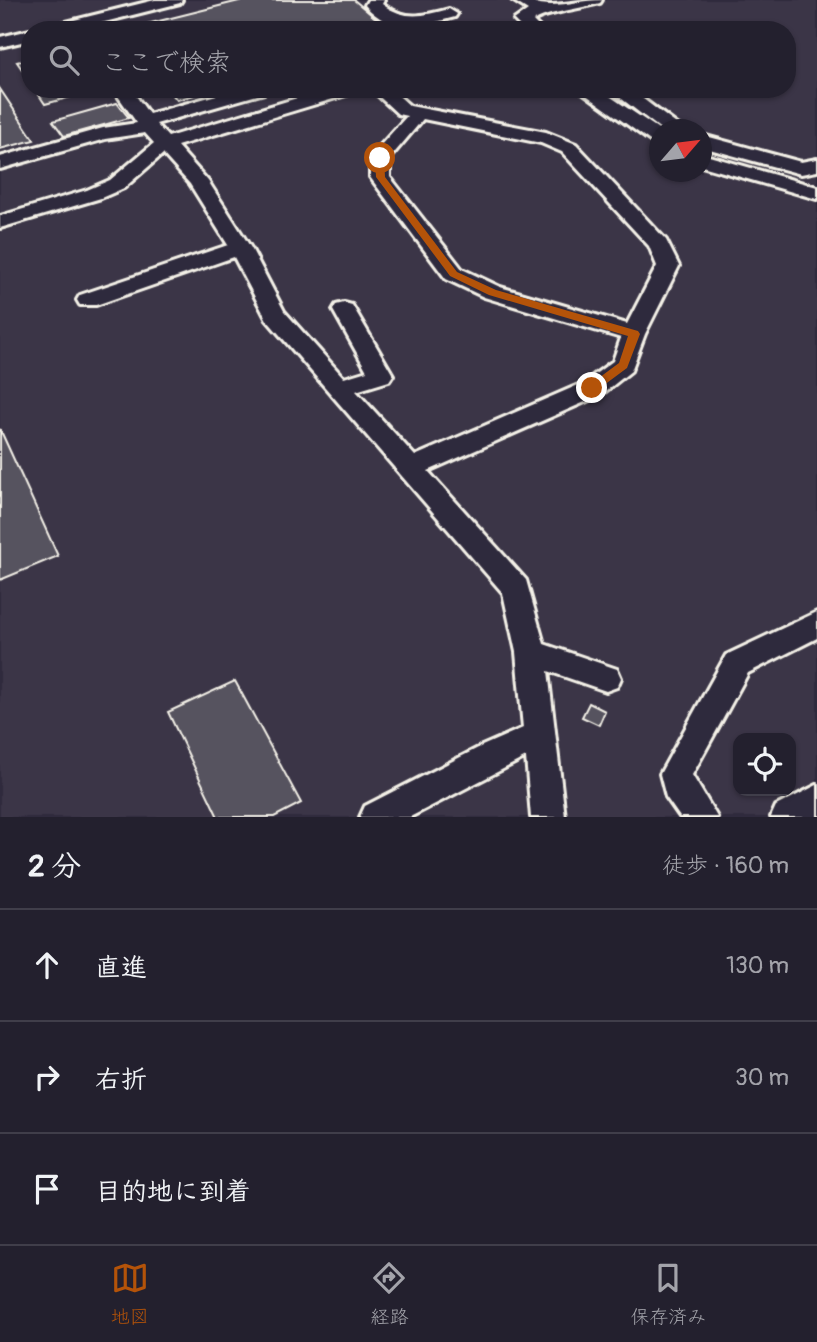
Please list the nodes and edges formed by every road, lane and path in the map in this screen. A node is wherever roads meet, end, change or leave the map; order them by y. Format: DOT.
graph roads {
  1 [pos="174,0"];
  2 [pos="376,0"];
  3 [pos="389,0"];
  4 [pos="520,0"];
  5 [pos="594,0"];
  6 [pos="539,10"];
  7 [pos="449,15"];
  8 [pos="95,21"];
  9 [pos="398,21"];
  10 [pos="415,21"];
  11 [pos="436,21"];
  12 [pos="523,21"];
  13 [pos="21,37"];
  14 [pos="0,42"];
  15 [pos="128,98"];
  16 [pos="229,98"];
  17 [pos="316,98"];
  18 [pos="390,98"];
  19 [pos="600,98"];
  20 [pos="631,98"];
  21 [pos="419,113"];
  22 [pos="660,119"];
  23 [pos="147,124"];
  24 [pos="649,131"];
  25 [pos="164,144"];
  26 [pos="712,144"];
  27 [pos="0,163"];
  28 [pos="712,163"];
  29 [pos="817,165"];
  30 [pos="817,193"];
  31 [pos="0,222"];
  32 [pos="240,247"];
  33 [pos="88,300"];
  34 [pos="344,310"];
  35 [pos="634,334"];
  36 [pos="338,388"];
  37 [pos="410,468"];
  38 [pos="817,624"];
  39 [pos="531,652"];
  40 [pos="606,678"];
  41 [pos="538,736"];
  42 [pos="817,801"];
  43 [pos="377,817"];
  44 [pos="548,817"];
  45 [pos="700,817"];
  46 [pos="788,817"];
  1 -- 8 [label="street"];
  2 -- 9 [label="street"];
  3 -- 10 [label="street"];
  4 -- 6 [label="street"];
  5 -- 6 [label="street"];
  6 -- 12 [label="street"];
  7 -- 11 [label="street"];
  13 -- 14 [label="street"];
  15 -- 23 [label="street"];
  16 -- 23 [label="street"];
  17 -- 25 [label="street"];
  18 -- 21 [label="street"];
  19 -- 24 [label="street"];
  20 -- 22 [label="street"];
  21 -- 35 [label="street"];
  21 -- 35 [label="street"];
  23 -- 25 [label="street"];
  23 -- 27 [label="street"];
  25 -- 31 [label="street"];
  25 -- 32 [label="street"];
  26 -- 29 [label="street"];
  28 -- 30 [label="street"];
  32 -- 33 [label="street"];
  32 -- 36 [label="street"];
  34 -- 36 [label="street"];
  35 -- 37 [label="street"];
  36 -- 37 [label="street"];
  37 -- 39 [label="street"];
  38 -- 45 [label="street"];
  39 -- 40 [label="street"];
  39 -- 41 [label="street"];
  41 -- 43 [label="street"];
  41 -- 44 [label="street"];
  42 -- 46 [label="street"];
}
